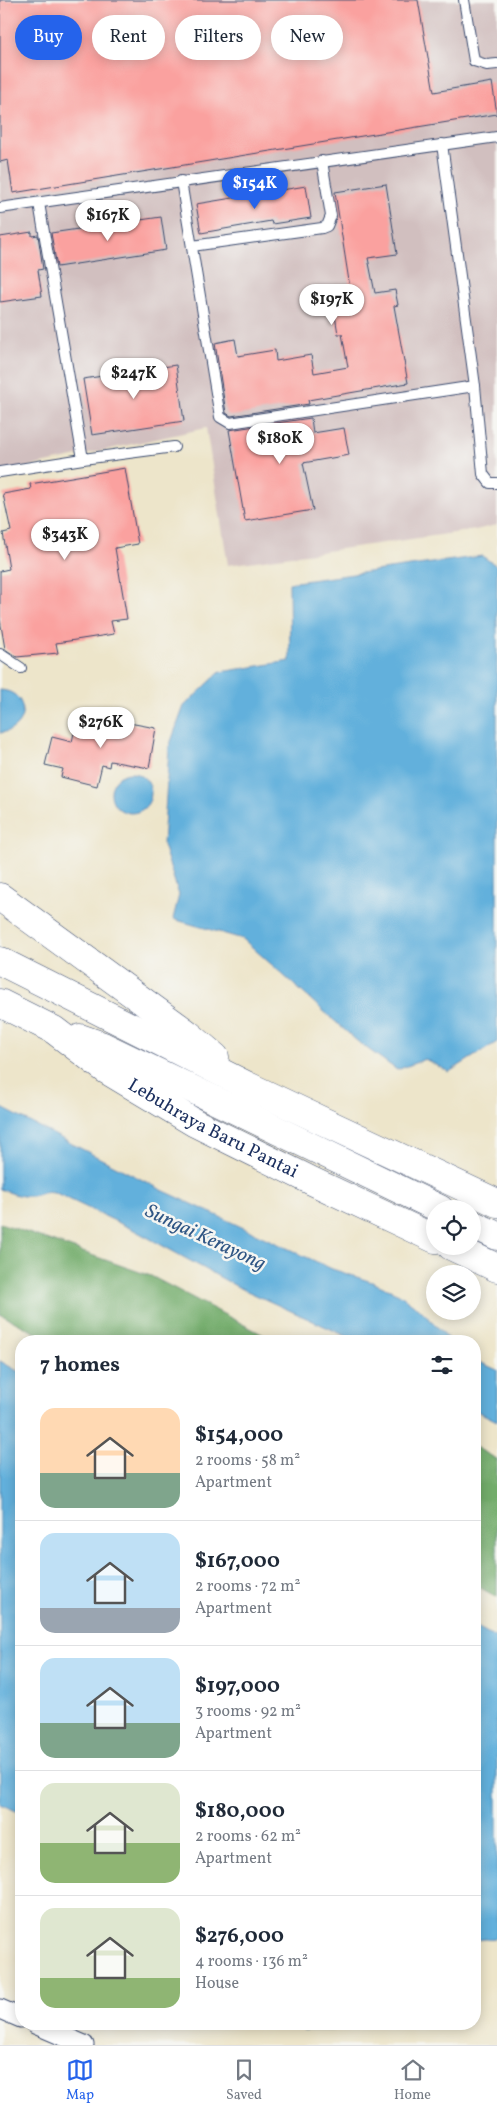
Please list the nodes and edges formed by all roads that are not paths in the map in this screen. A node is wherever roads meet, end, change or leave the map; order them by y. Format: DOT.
graph roads {
  1 [pos="464,0"];
  2 [pos="497,64"];
  3 [pos="497,137"];
  4 [pos="442,144"];
  5 [pos="322,161"];
  6 [pos="182,181"];
  7 [pos="40,203"];
  8 [pos="0,208"];
  9 [pos="192,246"];
  10 [pos="476,386"];
  11 [pos="174,446"];
  12 [pos="82,459"];
  13 [pos="0,472"];
  14 [pos="497,483"];
  15 [pos="0,654"];
  16 [pos="21,668"];
  17 [pos="0,897"];
  18 [pos="0,961"];
  19 [pos="0,1003"];
  20 [pos="54,1030"];
  21 [pos="246,1085"];
  22 [pos="426,1202"];
  23 [pos="497,1203"];
  24 [pos="481,1228"];
  25 [pos="426,1235"];
  26 [pos="497,1236"];
  27 [pos="470,1255"];
  28 [pos="497,1268"];
  29 [pos="0,2009"];
  30 [pos="15,2015"];
  31 [pos="48,2030"];
  32 [pos="84,2045"];
  1 -- 2 [label="lane"];
  3 -- 4 [label="lane"];
  4 -- 5 [label="lane"];
  4 -- 10 [label="lane"];
  5 -- 6 [label="lane"];
  5 -- 9 [label="lane"];
  6 -- 7 [label="lane"];
  6 -- 9 [label="lane"];
  7 -- 8 [label="lane"];
  7 -- 12 [label="lane"];
  9 -- 10 [label="lane"];
  10 -- 14 [label="lane"];
  11 -- 12 [label="lane"];
  12 -- 13 [label="lane"];
  15 -- 16 [label="lane"];
  17 -- 21 [label="highway"];
  18 -- 21 [label="highway"];
  19 -- 20 [label="highway, Lebuhraya Baru Pantai"];
  20 -- 22 [label="highway"];
  20 -- 25 [label="highway, Lebuhraya Baru Pantai"];
  21 -- 23 [label="highway"];
  24 -- 26 [label="highway"];
  27 -- 28 [label="highway"];
  29 -- 30 [label="street"];
  31 -- 32 [label="street"];
}
